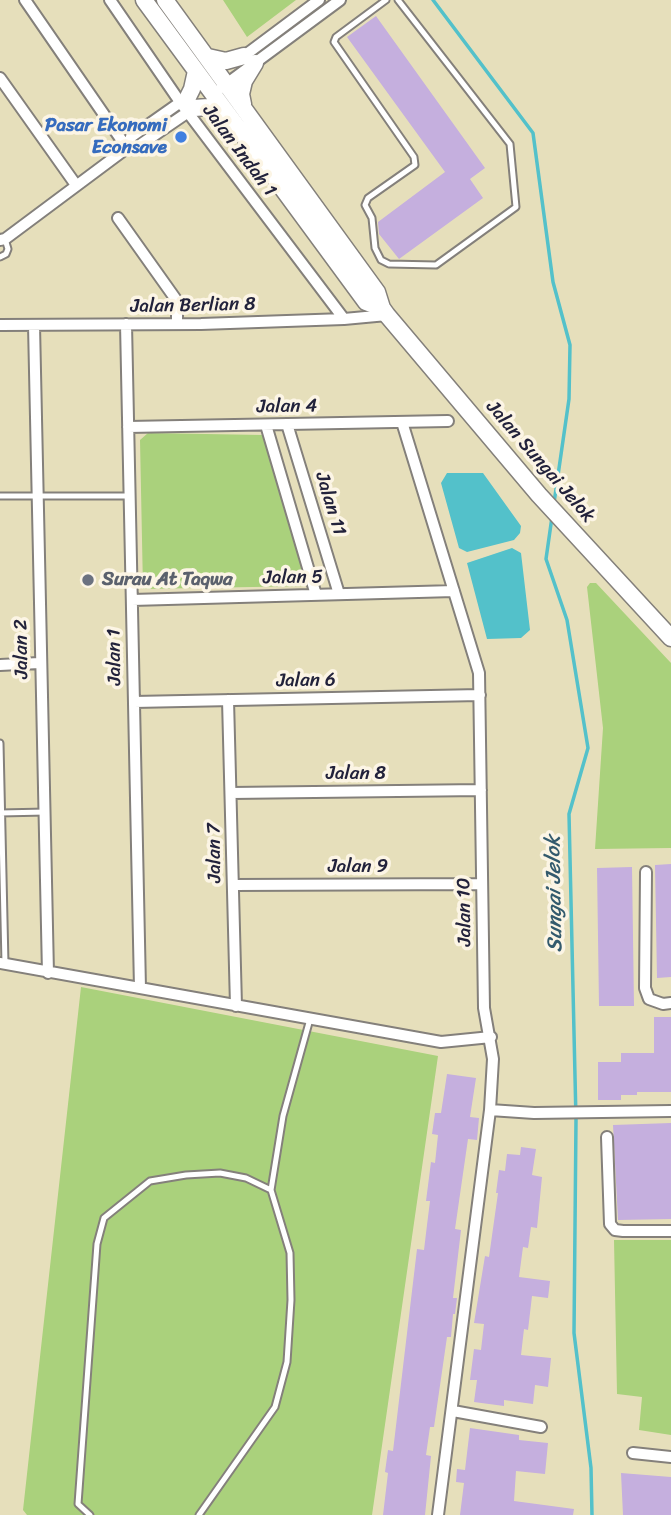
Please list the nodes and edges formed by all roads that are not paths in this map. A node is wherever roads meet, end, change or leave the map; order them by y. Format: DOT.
graph roads {
  1 [pos="25,0"];
  2 [pos="110,0"];
  3 [pos="144,0"];
  4 [pos="165,0"];
  5 [pos="319,0"];
  6 [pos="340,0"];
  7 [pos="386,0"];
  8 [pos="398,0"];
  9 [pos="274,33"];
  10 [pos="282,43"];
  11 [pos="208,57"];
  12 [pos="250,59"];
  13 [pos="0,78"];
  14 [pos="224,78"];
  15 [pos="204,83"];
  16 [pos="243,104"];
  17 [pos="187,105"];
  18 [pos="225,111"];
  19 [pos="127,148"];
  20 [pos="76,185"];
  21 [pos="118,218"];
  22 [pos="2,240"];
  23 [pos="0,257"];
  24 [pos="385,311"];
  25 [pos="344,319"];
  26 [pos="126,324"];
  27 [pos="177,324"];
  28 [pos="0,325"];
  29 [pos="34,325"];
  30 [pos="447,421"];
  31 [pos="402,422"];
  32 [pos="287,424"];
  33 [pos="266,425"];
  34 [pos="128,428"];
  35 [pos="37,495"];
  36 [pos="0,496"];
  37 [pos="130,496"];
  38 [pos="454,591"];
  39 [pos="339,594"];
  40 [pos="316,595"];
  41 [pos="132,600"];
  42 [pos="671,638"];
  43 [pos="40,663"];
  44 [pos="0,665"];
  45 [pos="480,695"];
  46 [pos="228,701"];
  47 [pos="134,702"];
  48 [pos="0,743"];
  49 [pos="481,790"];
  50 [pos="231,793"];
  51 [pos="46,811"];
  52 [pos="0,813"];
  53 [pos="646,872"];
  54 [pos="482,884"];
  55 [pos="233,885"];
  56 [pos="2,964"];
  57 [pos="48,973"];
  58 [pos="140,988"];
  59 [pos="667,1003"];
  60 [pos="236,1006"];
  61 [pos="310,1020"];
  62 [pos="491,1037"];
  63 [pos="490,1110"];
  64 [pos="671,1111"];
  65 [pos="607,1137"];
  66 [pos="271,1190"];
  67 [pos="671,1231"];
  68 [pos="453,1410"];
  69 [pos="541,1427"];
  70 [pos="633,1453"];
  71 [pos="671,1457"];
  72 [pos="90,1515"];
  73 [pos="199,1515"];
  74 [pos="439,1515"];
  1 -- 19 [label="street"];
  2 -- 17 [label="street, Jalan Indah 1"];
  3 -- 15 [label="street, Jalan Sungai Jelok"];
  4 -- 11 [label="street, Jalan Sungai Jelok"];
  5 -- 9 [label="street"];
  6 -- 10 [label="street"];
  7 -- 8 [label="lane"];
  9 -- 10 [label="street"];
  9 -- 12 [label="street"];
  10 -- 12 [label="street"];
  11 -- 12 [label="street"];
  11 -- 14 [label="street, Jalan Sungai Jelok"];
  12 -- 14 [label="street"];
  12 -- 16 [label="street"];
  13 -- 20 [label="street"];
  14 -- 15 [label="street"];
  14 -- 16 [label="street, Jalan Sungai Jelok"];
  15 -- 17 [label="street"];
  15 -- 17 [label="street"];
  15 -- 18 [label="street, Jalan Sungai Jelok"];
  16 -- 24 [label="street, Jalan Sungai Jelok"];
  17 -- 18 [label="street"];
  17 -- 19 [label="street"];
  17 -- 25 [label="street, Jalan Indah 1"];
  18 -- 24 [label="street, Jalan Sungai Jelok"];
  19 -- 20 [label="street"];
  20 -- 22 [label="street"];
  21 -- 27 [label="street"];
  22 -- 23 [label="lane"];
  24 -- 25 [label="street, Jalan Berlian 8"];
  24 -- 42 [label="street, Jalan Sungai Jelok"];
  25 -- 27 [label="street, Jalan Berlian 8"];
  26 -- 27 [label="street, Jalan Berlian 8"];
  26 -- 29 [label="street, Jalan Berlian 8"];
  26 -- 34 [label="street, Jalan 1"];
  28 -- 29 [label="street, Jalan Berlian 8"];
  29 -- 35 [label="street, Jalan 2"];
  30 -- 31 [label="street, Jalan 4"];
  31 -- 32 [label="street, Jalan 4"];
  31 -- 38 [label="street, Jalan 10"];
  32 -- 33 [label="street, Jalan 4"];
  32 -- 39 [label="street, Jalan 11"];
  33 -- 34 [label="street, Jalan 4"];
  33 -- 40 [label="street, Jalan 11"];
  34 -- 37 [label="street, Jalan 1"];
  35 -- 36 [label="lane"];
  35 -- 37 [label="lane"];
  35 -- 43 [label="street, Jalan 2"];
  37 -- 41 [label="street, Jalan 1"];
  38 -- 39 [label="street, Jalan 5"];
  38 -- 45 [label="street, Jalan 10"];
  39 -- 40 [label="street, Jalan 5"];
  40 -- 41 [label="street, Jalan 5"];
  41 -- 47 [label="street, Jalan 1"];
  43 -- 44 [label="street"];
  43 -- 51 [label="street, Jalan 2"];
  45 -- 46 [label="street, Jalan 6"];
  45 -- 49 [label="street, Jalan 10"];
  46 -- 47 [label="street, Jalan 6"];
  46 -- 50 [label="street, Jalan 7"];
  47 -- 58 [label="street, Jalan 1"];
  48 -- 52 [label="lane"];
  49 -- 50 [label="street, Jalan 8"];
  49 -- 54 [label="street, Jalan 10"];
  50 -- 55 [label="street, Jalan 7"];
  51 -- 52 [label="lane"];
  51 -- 57 [label="street, Jalan 2"];
  52 -- 56 [label="lane"];
  53 -- 59 [label="street"];
  54 -- 55 [label="street, Jalan 9"];
  54 -- 62 [label="street, Jalan 10"];
  55 -- 60 [label="street, Jalan 7"];
  56 -- 57 [label="street"];
  57 -- 58 [label="street"];
  58 -- 60 [label="street"];
  60 -- 61 [label="street"];
  61 -- 62 [label="street"];
  61 -- 66 [label="lane"];
  62 -- 63 [label="street, Jalan 10"];
  63 -- 64 [label="street"];
  63 -- 68 [label="street, Jalan 10"];
  65 -- 67 [label="street"];
  66 -- 72 [label="lane"];
  66 -- 73 [label="lane"];
  68 -- 69 [label="street"];
  68 -- 74 [label="street, Jalan 10"];
  70 -- 71 [label="street"];
}
